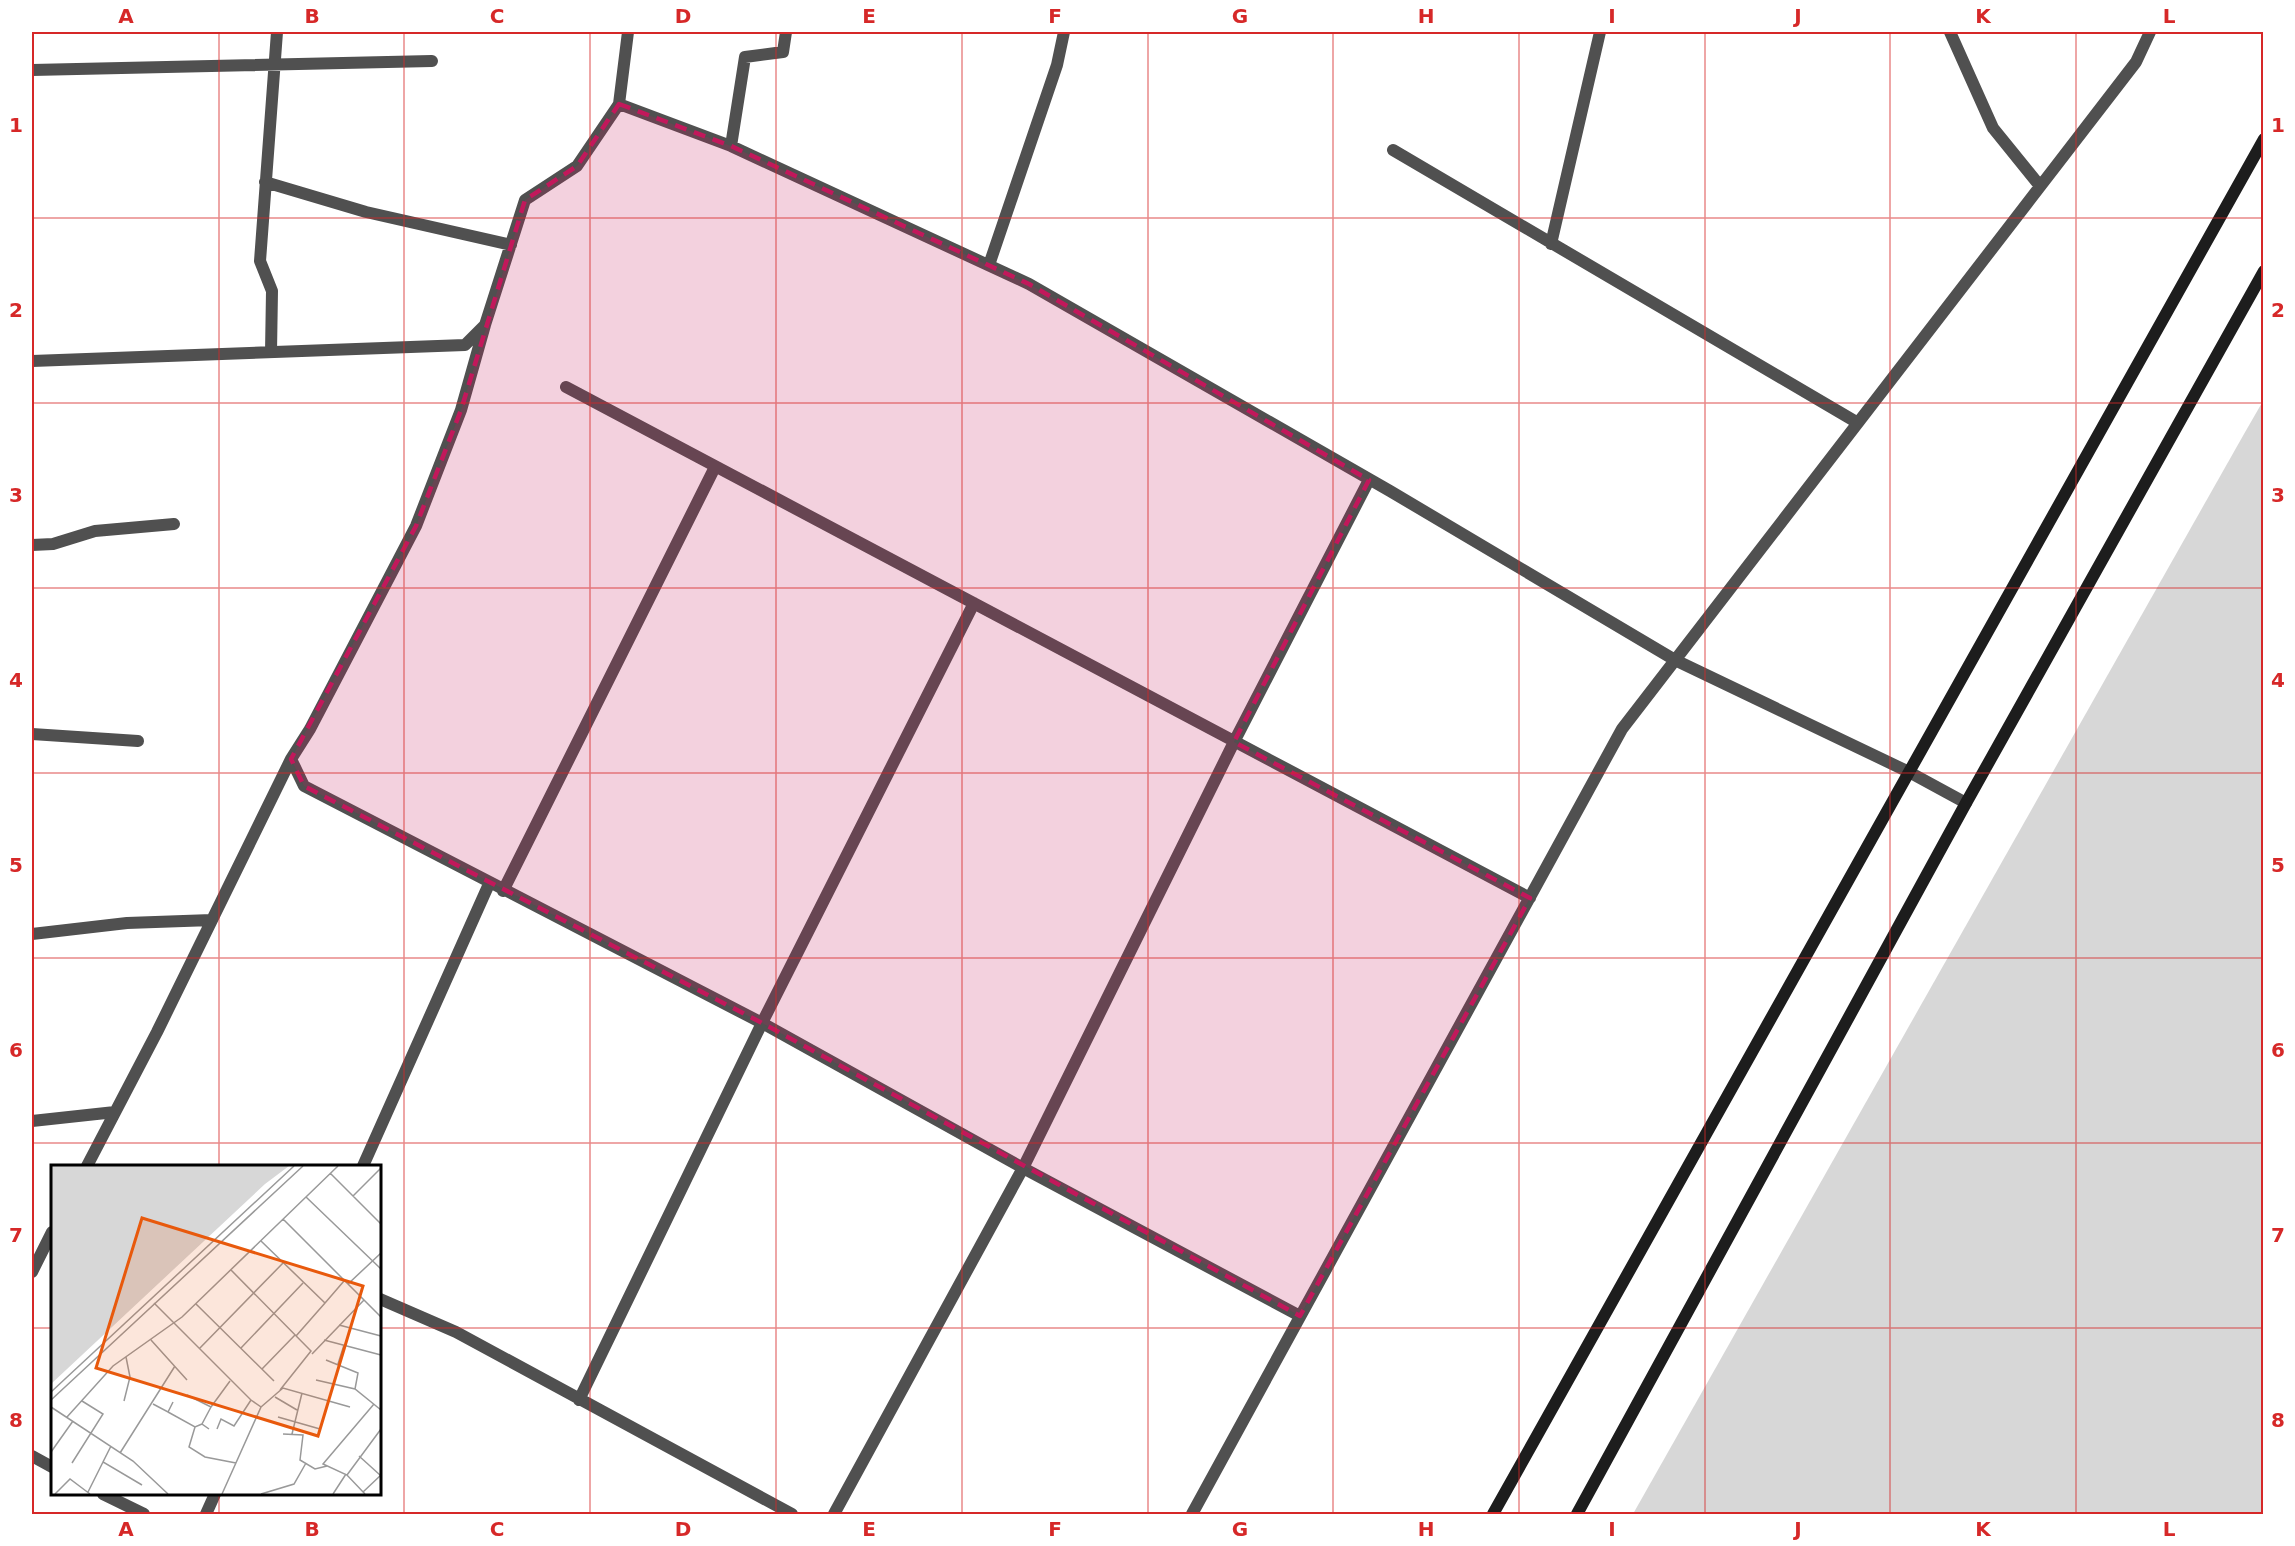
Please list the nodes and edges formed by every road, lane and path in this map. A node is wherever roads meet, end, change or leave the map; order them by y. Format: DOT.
graph roads {
  1 [pos="277,32"];
  2 [pos="628,32"];
  3 [pos="786,32"];
  4 [pos="1064,32"];
  5 [pos="1600,32"];
  6 [pos="1950,32"];
  7 [pos="2150,32"];
  8 [pos="432,61"];
  9 [pos="273,64"];
  10 [pos="32,70"];
  11 [pos="619,104"];
  12 [pos="2264,139"];
  13 [pos="731,146"];
  14 [pos="1393,150"];
  15 [pos="265,182"];
  16 [pos="2040,186"];
  17 [pos="1551,244"];
  18 [pos="510,245"];
  19 [pos="988,265"];
  20 [pos="2264,272"];
  21 [pos="485,325"];
  22 [pos="271,352"];
  23 [pos="32,361"];
  24 [pos="566,387"];
  25 [pos="1858,423"];
  26 [pos="715,467"];
  27 [pos="1369,480"];
  28 [pos="174,524"];
  29 [pos="32,545"];
  30 [pos="974,603"];
  31 [pos="1675,660"];
  32 [pos="32,734"];
  33 [pos="138,741"];
  34 [pos="1234,742"];
  35 [pos="291,759"];
  36 [pos="1909,772"];
  37 [pos="1966,803"];
  38 [pos="489,884"];
  39 [pos="503,891"];
  40 [pos="1530,898"];
  41 [pos="212,920"];
  42 [pos="32,934"];
  43 [pos="762,1023"];
  44 [pos="115,1112"];
  45 [pos="32,1121"];
  46 [pos="88,1165"];
  47 [pos="364,1165"];
  48 [pos="1023,1168"];
  49 [pos="51,1234"];
  50 [pos="32,1272"];
  51 [pos="381,1299"];
  52 [pos="1300,1316"];
  53 [pos="579,1400"];
  54 [pos="32,1456"];
  55 [pos="51,1466"];
  56 [pos="105,1495"];
  57 [pos="216,1495"];
  58 [pos="144,1515"];
  59 [pos="206,1515"];
  60 [pos="792,1515"];
  61 [pos="834,1515"];
  62 [pos="1192,1515"];
  63 [pos="1493,1515"];
  64 [pos="1577,1515"];
  1 -- 9 [label="street"];
  2 -- 11 [label="street"];
  3 -- 13 [label="street"];
  4 -- 19 [label="street"];
  5 -- 17 [label="street"];
  6 -- 16 [label="street"];
  7 -- 16 [label="street"];
  8 -- 9 [label="street"];
  9 -- 10 [label="street"];
  9 -- 15 [label="street"];
  11 -- 13 [label="street"];
  11 -- 18 [label="street"];
  12 -- 36 [label="street"];
  13 -- 19 [label="street"];
  14 -- 17 [label="street"];
  15 -- 18 [label="street"];
  15 -- 22 [label="street"];
  16 -- 25 [label="street"];
  17 -- 25 [label="street"];
  18 -- 21 [label="street"];
  19 -- 27 [label="street"];
  20 -- 37 [label="street"];
  21 -- 22 [label="street"];
  21 -- 35 [label="street"];
  22 -- 23 [label="street"];
  24 -- 26 [label="street"];
  25 -- 31 [label="street"];
  26 -- 30 [label="street"];
  26 -- 39 [label="street"];
  27 -- 31 [label="street"];
  27 -- 34 [label="street"];
  28 -- 29 [label="street"];
  30 -- 34 [label="street"];
  30 -- 43 [label="street"];
  31 -- 36 [label="street"];
  31 -- 40 [label="street"];
  32 -- 33 [label="street"];
  34 -- 40 [label="street"];
  34 -- 48 [label="street"];
  35 -- 38 [label="street"];
  35 -- 41 [label="street"];
  36 -- 37 [label="street"];
  36 -- 63 [label="street"];
  37 -- 64 [label="street"];
  38 -- 39 [label="street"];
  38 -- 47 [label="street"];
  39 -- 43 [label="street"];
  40 -- 52 [label="street"];
  41 -- 42 [label="street"];
  41 -- 44 [label="street"];
  43 -- 48 [label="street"];
  43 -- 53 [label="street"];
  44 -- 45 [label="street"];
  44 -- 46 [label="street"];
  48 -- 52 [label="street"];
  48 -- 61 [label="street"];
  49 -- 50 [label="street"];
  51 -- 53 [label="street"];
  52 -- 62 [label="street"];
  53 -- 60 [label="street"];
  54 -- 55 [label="street"];
  56 -- 58 [label="street"];
  57 -- 59 [label="street"];
}
